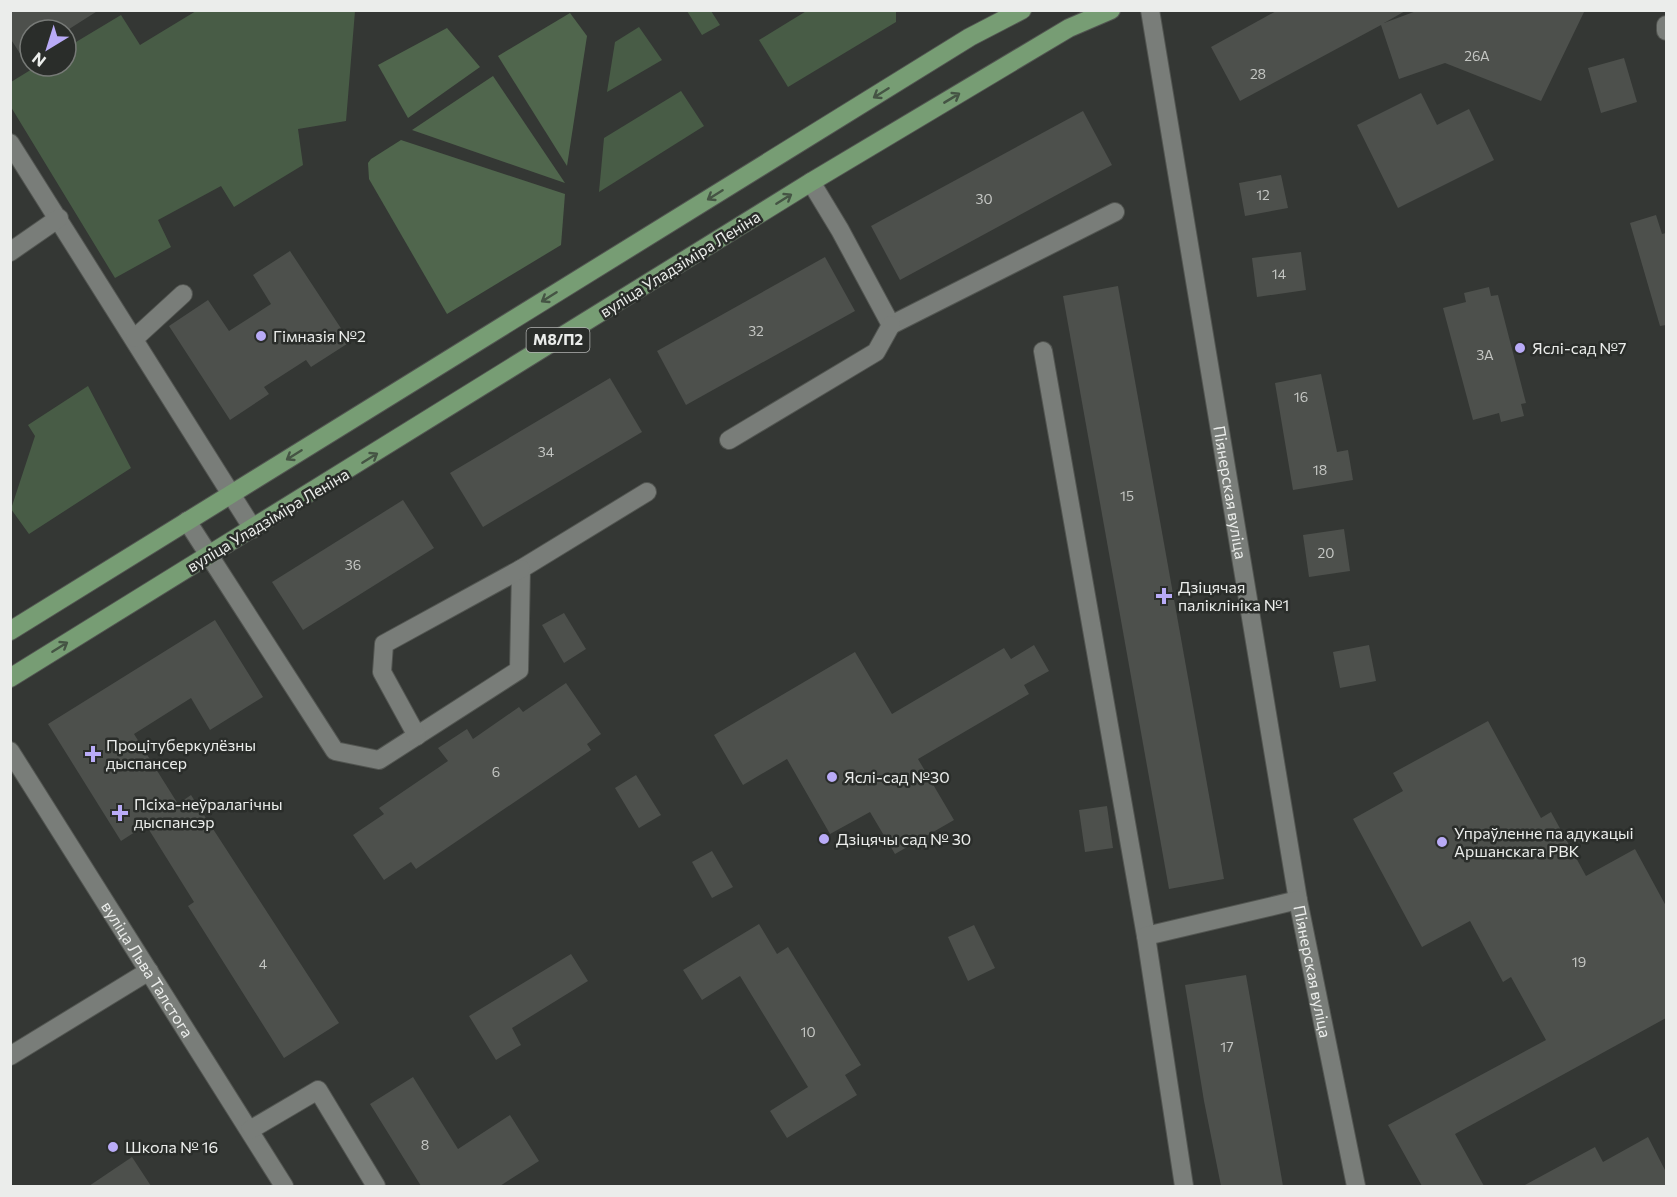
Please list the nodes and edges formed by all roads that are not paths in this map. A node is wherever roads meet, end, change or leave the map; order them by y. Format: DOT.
graph roads {
  1 [pos="1022,10"];
  2 [pos="1111,10"];
  3 [pos="1150,10"];
  4 [pos="1666,25"];
  5 [pos="1666,31"];
  6 [pos="10,143"];
  7 [pos="811,182"];
  8 [pos="1115,212"];
  9 [pos="59,218"];
  10 [pos="10,252"];
  11 [pos="183,294"];
  12 [pos="891,325"];
  13 [pos="135,338"];
  14 [pos="1043,351"];
  15 [pos="729,440"];
  16 [pos="646,492"];
  17 [pos="232,493"];
  18 [pos="187,521"];
  19 [pos="253,529"];
  20 [pos="209,556"];
  21 [pos="521,569"];
  22 [pos="10,631"];
  23 [pos="10,678"];
  24 [pos="417,736"];
  25 [pos="10,751"];
  26 [pos="1299,900"];
  27 [pos="1146,936"];
  28 [pos="149,971"];
  29 [pos="10,1056"];
  30 [pos="250,1130"];
  31 [pos="284,1186"];
  32 [pos="376,1186"];
  33 [pos="1184,1186"];
  34 [pos="1356,1186"];
  1 -- 17 [label="main road, М8/П2, one-way"];
  7 -- 2 [label="main road, вуліца Уладзіміра Леніна / М8/П2, one-way"];
  3 -- 26 [label="street, Піянерская вуліца"];
  4 -- 5 [label="street"];
  6 -- 9 [label="street"];
  7 -- 12 [label="street"];
  19 -- 7 [label="main road, вуліца Уладзіміра Леніна / М8/П2, one-way"];
  8 -- 12 [label="street"];
  9 -- 10 [label="street"];
  9 -- 13 [label="street"];
  11 -- 13 [label="street"];
  12 -- 15 [label="street"];
  13 -- 17 [label="street"];
  14 -- 27 [label="street"];
  16 -- 21 [label="street"];
  17 -- 18 [label="main road, М8/П2"];
  17 -- 19 [label="street"];
  18 -- 20 [label="street"];
  18 -- 22 [label="main road, М8/П2"];
  19 -- 20 [label="main road, вуліца Уладзіміра Леніна / М8/П2"];
  23 -- 20 [label="main road, вуліца Уладзіміра Леніна / М8/П2, one-way"];
  20 -- 24 [label="street"];
  21 -- 24 [label="street"];
  21 -- 24 [label="street"];
  25 -- 28 [label="street, вуліца Льва Талстога"];
  26 -- 27 [label="street"];
  26 -- 34 [label="street, Піянерская вуліца"];
  27 -- 33 [label="street"];
  28 -- 29 [label="street"];
  28 -- 30 [label="street, вуліца Льва Талстога"];
  30 -- 31 [label="street, вуліца Льва Талстога"];
  30 -- 32 [label="street"];
}
